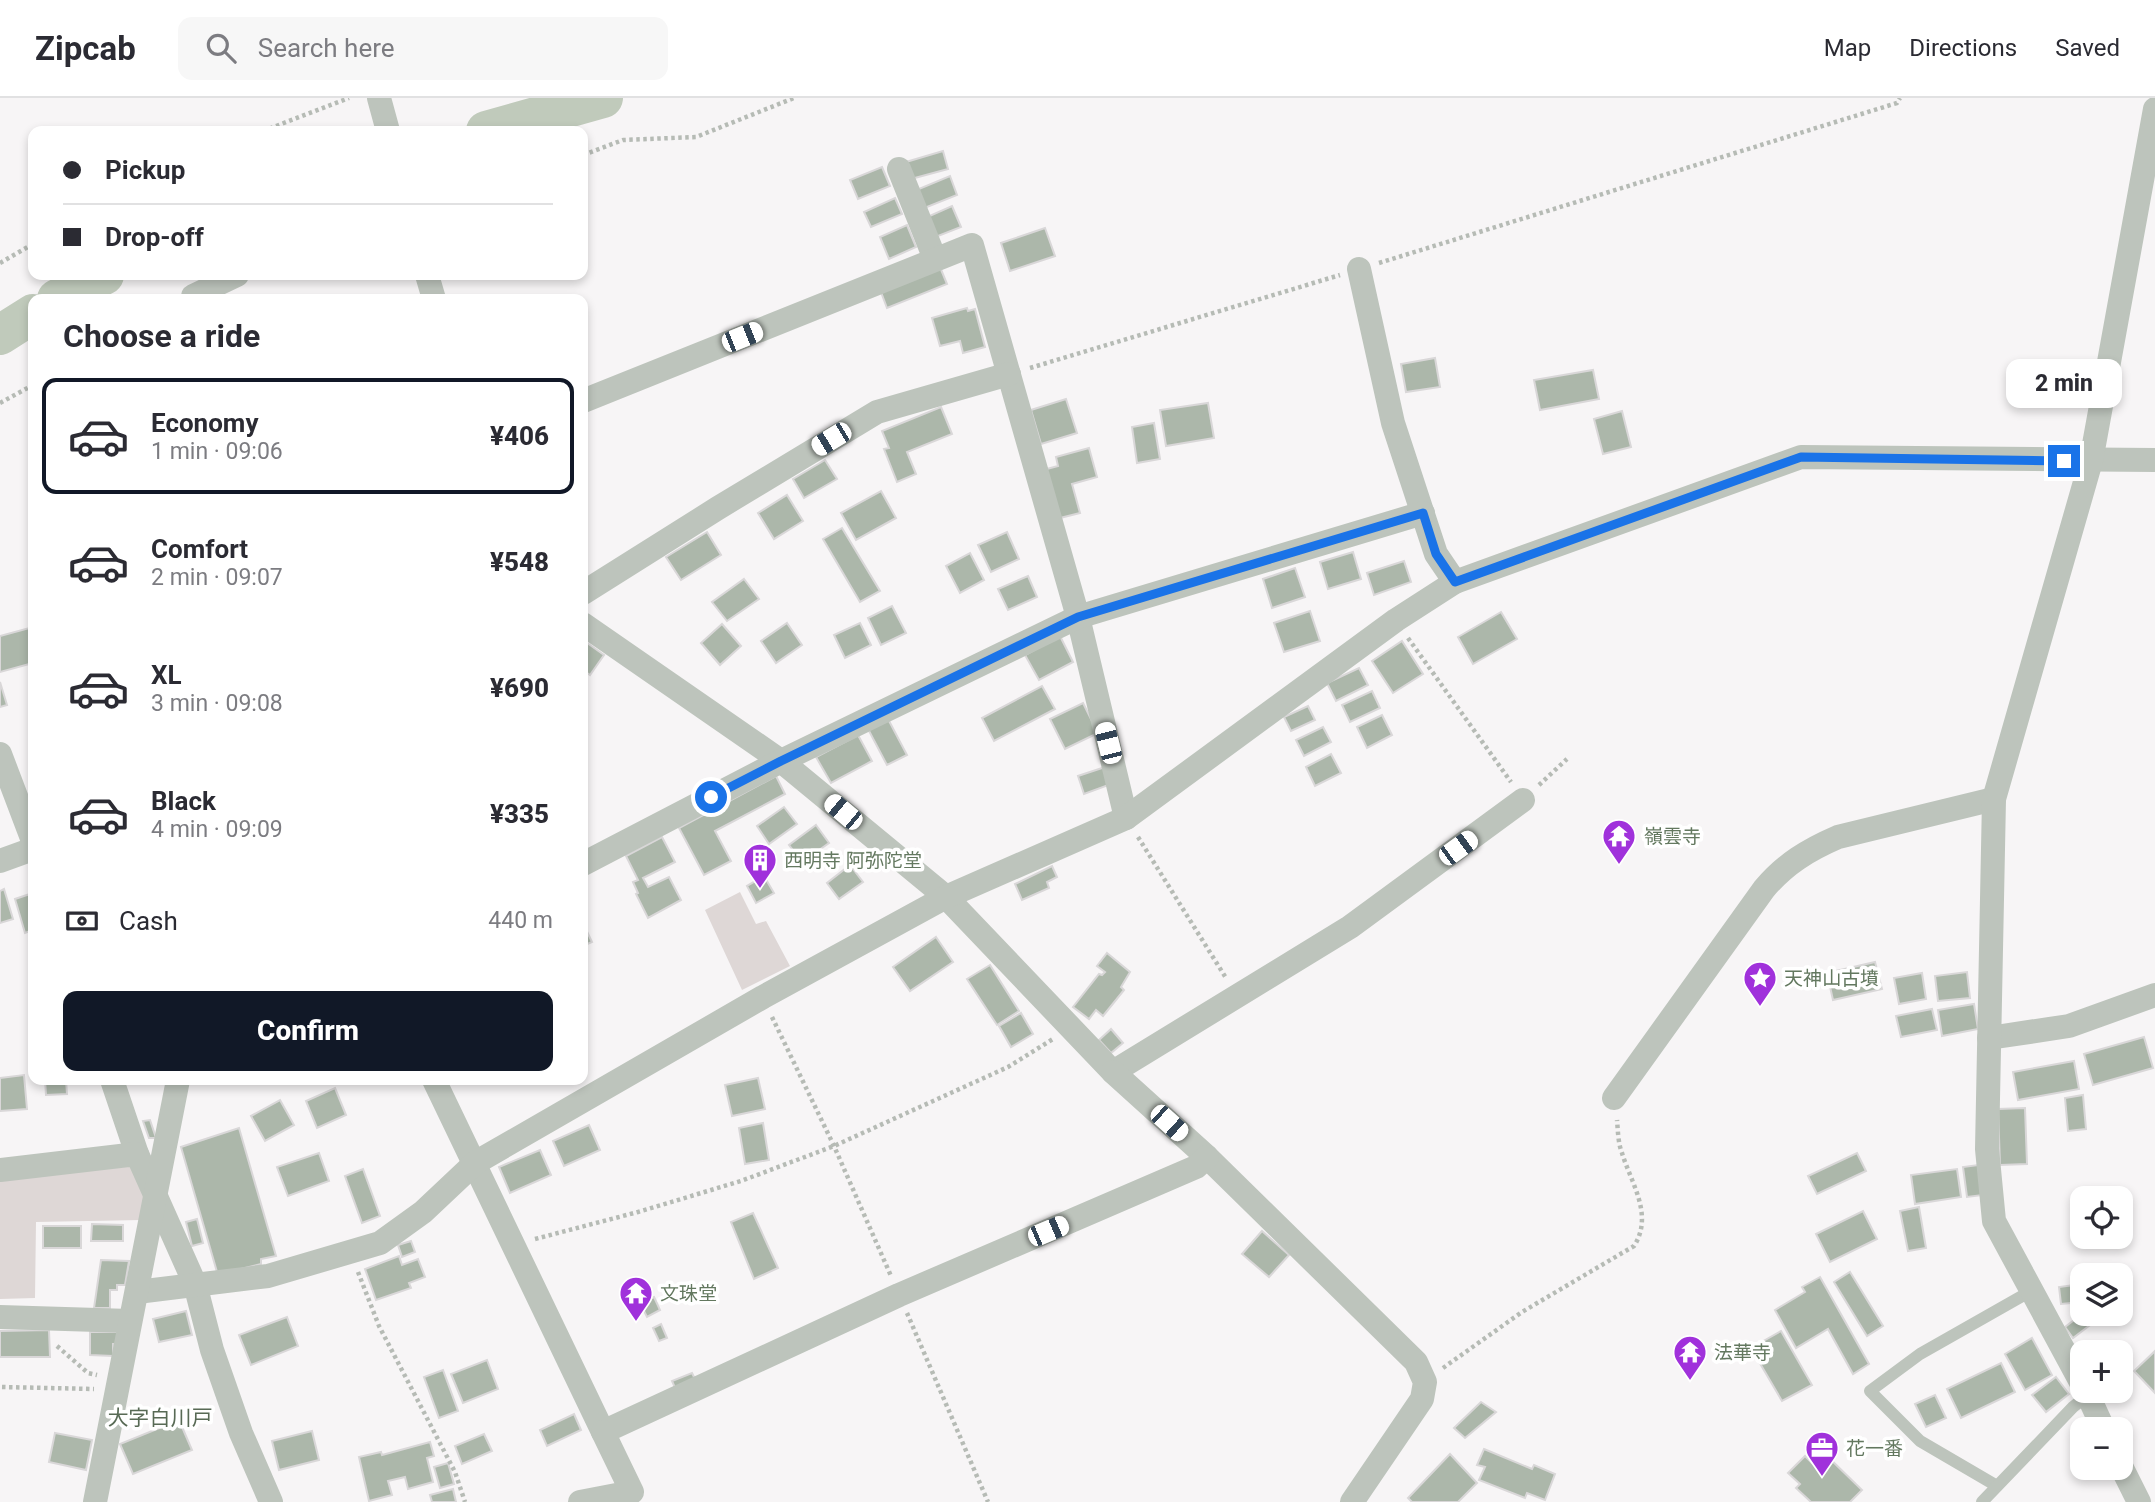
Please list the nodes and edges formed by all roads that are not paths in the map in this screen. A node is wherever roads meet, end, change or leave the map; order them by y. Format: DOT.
graph roads {
  1 [pos="379,98"];
  2 [pos="2155,109"];
  3 [pos="387,126"];
  4 [pos="899,169"];
  5 [pos="2150,173"];
  6 [pos="935,258"];
  7 [pos="1359,269"];
  8 [pos="227,280"];
  9 [pos="197,294"];
  10 [pos="1009,374"];
  11 [pos="588,399"];
  12 [pos="2155,460"];
  13 [pos="2091,461"];
  14 [pos="1423,513"];
  15 [pos="1455,582"];
  16 [pos="588,590"];
  17 [pos="1078,617"];
  18 [pos="588,627"];
  19 [pos="0,754"];
  20 [pos="781,761"];
  21 [pos="1994,799"];
  22 [pos="1523,800"];
  23 [pos="1126,818"];
  24 [pos="28,828"];
  25 [pos="28,851"];
  26 [pos="0,861"];
  27 [pos="588,861"];
  28 [pos="946,897"];
  29 [pos="2155,995"];
  30 [pos="1989,1038"];
  31 [pos="1113,1072"];
  32 [pos="114,1085"];
  33 [pos="177,1085"];
  34 [pos="436,1085"];
  35 [pos="1614,1098"];
  36 [pos="137,1154"];
  37 [pos="1207,1157"];
  38 [pos="475,1163"];
  39 [pos="0,1170"];
  40 [pos="156,1194"];
  41 [pos="195,1284"];
  42 [pos="2031,1291"];
  43 [pos="136,1292"];
  44 [pos="0,1317"];
  45 [pos="131,1321"];
  46 [pos="2070,1361"];
  47 [pos="2075,1403"];
  48 [pos="603,1432"];
  49 [pos="2128,1480"];
  50 [pos="1997,1486"];
  51 [pos="94,1502"];
  52 [pos="271,1502"];
  53 [pos="580,1502"];
  54 [pos="1352,1502"];
  55 [pos="1982,1502"];
  56 [pos="2139,1502"];
  1 -- 3 [label="street"];
  2 -- 5 [label="street"];
  4 -- 6 [label="street"];
  5 -- 13 [label="street"];
  6 -- 10 [label="street"];
  6 -- 11 [label="street"];
  7 -- 14 [label="street"];
  8 -- 9 [label="street"];
  10 -- 16 [label="street"];
  10 -- 17 [label="street"];
  12 -- 13 [label="street"];
  13 -- 15 [label="street"];
  13 -- 21 [label="street"];
  14 -- 15 [label="street"];
  14 -- 17 [label="street"];
  15 -- 23 [label="street"];
  17 -- 20 [label="street"];
  17 -- 23 [label="street"];
  18 -- 20 [label="street"];
  19 -- 24 [label="street"];
  20 -- 27 [label="street"];
  20 -- 28 [label="street"];
  21 -- 30 [label="street"];
  21 -- 35 [label="street"];
  22 -- 31 [label="street"];
  23 -- 28 [label="street"];
  25 -- 26 [label="street"];
  28 -- 31 [label="street"];
  28 -- 38 [label="street"];
  29 -- 30 [label="street"];
  30 -- 42 [label="street"];
  31 -- 37 [label="street"];
  32 -- 36 [label="street"];
  33 -- 40 [label="street"];
  34 -- 38 [label="street"];
  36 -- 39 [label="street"];
  36 -- 40 [label="street"];
  37 -- 48 [label="street"];
  37 -- 54 [label="street"];
  38 -- 41 [label="street"];
  38 -- 48 [label="street"];
  40 -- 41 [label="street"];
  40 -- 43 [label="street"];
  41 -- 43 [label="street"];
  41 -- 52 [label="street"];
  42 -- 46 [label="street"];
  42 -- 50 [label="lane"];
  43 -- 45 [label="street"];
  44 -- 45 [label="street"];
  45 -- 51 [label="street"];
  47 -- 50 [label="lane"];
  48 -- 53 [label="street"];
  49 -- 56 [label="street"];
  50 -- 55 [label="lane"];
}
